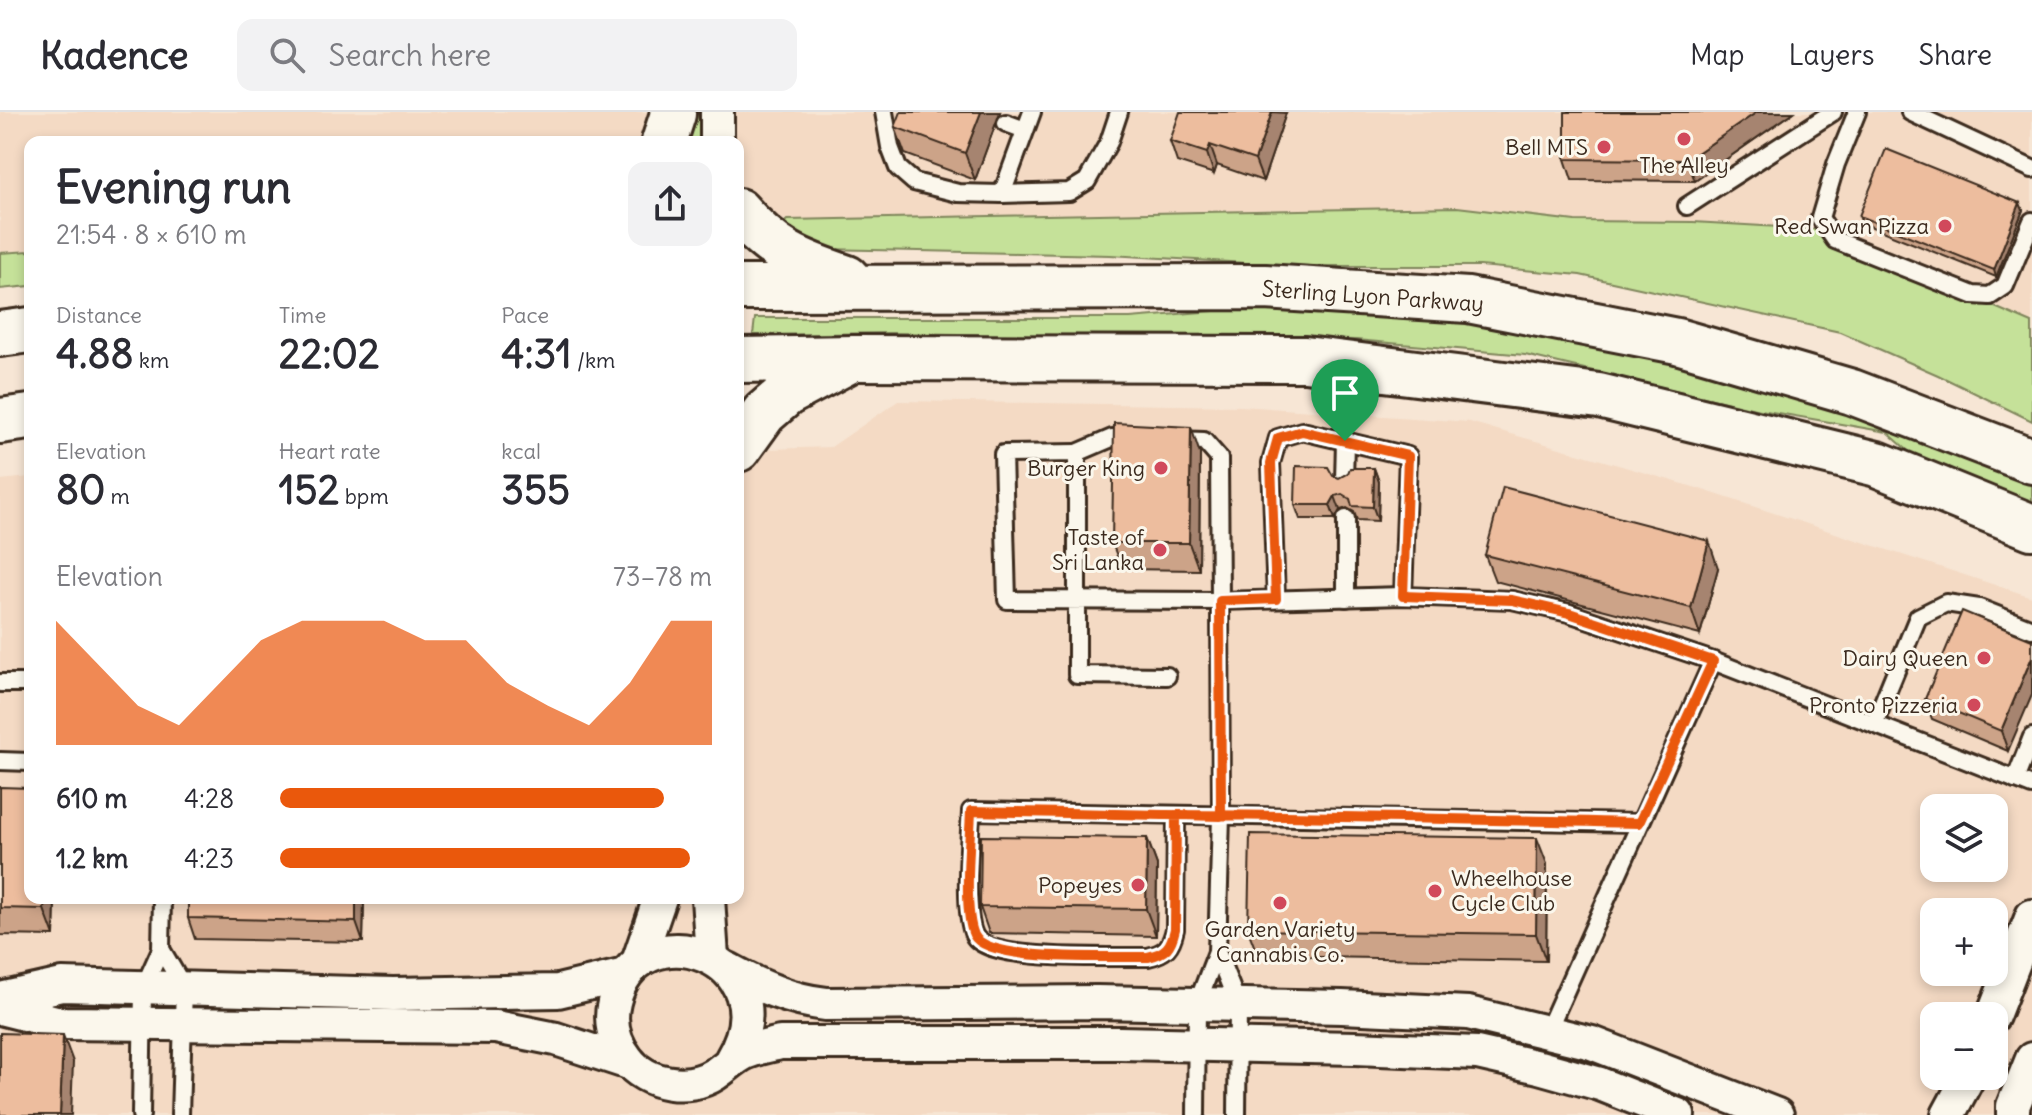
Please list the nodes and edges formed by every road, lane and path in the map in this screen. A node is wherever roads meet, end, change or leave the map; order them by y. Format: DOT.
graph roads {
  1 [pos="717,112"];
  2 [pos="884,112"];
  3 [pos="1032,112"];
  4 [pos="1119,112"];
  5 [pos="1833,112"];
  6 [pos="1857,112"];
  7 [pos="1910,112"];
  8 [pos="1006,123"];
  9 [pos="1025,130"];
  10 [pos="717,136"];
  11 [pos="2032,169"];
  12 [pos="1002,194"];
  13 [pos="1687,206"];
  14 [pos="744,218"];
  15 [pos="2032,221"];
  16 [pos="872,287"];
  17 [pos="744,288"];
  18 [pos="24,331"];
  19 [pos="0,334"];
  20 [pos="854,358"];
  21 [pos="744,360"];
  22 [pos="24,418"];
  23 [pos="0,421"];
  24 [pos="744,441"];
  25 [pos="1345,441"];
  26 [pos="1077,453"];
  27 [pos="2032,461"];
  28 [pos="1344,481"];
  29 [pos="1960,497"];
  30 [pos="1346,519"];
  31 [pos="2032,527"];
  32 [pos="2032,544"];
  33 [pos="1403,596"];
  34 [pos="1346,598"];
  35 [pos="1078,599"];
  36 [pos="1276,599"];
  37 [pos="1220,601"];
  38 [pos="2032,629"];
  39 [pos="1713,661"];
  40 [pos="1167,676"];
  41 [pos="0,683"];
  42 [pos="24,683"];
  43 [pos="1874,724"];
  44 [pos="2032,737"];
  45 [pos="0,761"];
  46 [pos="24,762"];
  47 [pos="2015,780"];
  48 [pos="2032,786"];
  49 [pos="1176,815"];
  50 [pos="1221,816"];
  51 [pos="1639,823"];
  52 [pos="162,904"];
  53 [pos="658,904"];
  54 [pos="709,904"];
  55 [pos="2032,916"];
  56 [pos="161,949"];
  57 [pos="1217,952"];
  58 [pos="720,963"];
  59 [pos="632,969"];
  60 [pos="184,988"];
  61 [pos="143,989"];
  62 [pos="0,999"];
  63 [pos="1998,1002"];
  64 [pos="1197,1004"];
  65 [pos="1238,1005"];
  66 [pos="0,1008"];
  67 [pos="143,1024"];
  68 [pos="183,1025"];
  69 [pos="1547,1032"];
  70 [pos="1197,1045"];
  71 [pos="1238,1046"];
  72 [pos="2032,1059"];
  73 [pos="731,1060"];
  74 [pos="629,1063"];
  75 [pos="1961,1090"];
  76 [pos="141,1115"];
  77 [pos="180,1115"];
  78 [pos="1196,1115"];
  79 [pos="1237,1115"];
  80 [pos="1678,1115"];
  81 [pos="1777,1115"];
  82 [pos="1948,1115"];
  83 [pos="2013,1115"];
  1 -- 10 [label="street"];
  2 -- 12 [label="lane"];
  3 -- 9 [label="lane"];
  4 -- 12 [label="lane"];
  5 -- 13 [label="lane"];
  6 -- 15 [label="lane"];
  7 -- 11 [label="lane"];
  8 -- 9 [label="lane"];
  9 -- 12 [label="lane"];
  14 -- 16 [label="main road"];
  16 -- 17 [label="main road, Sterling Lyon Parkway"];
  16 -- 27 [label="main road, Sterling Lyon Parkway"];
  18 -- 19 [label="main road"];
  20 -- 21 [label="main road"];
  20 -- 24 [label="main road"];
  20 -- 29 [label="main road"];
  22 -- 23 [label="main road"];
  25 -- 28 [label="lane"];
  25 -- 33 [label="lane"];
  25 -- 36 [label="lane"];
  26 -- 35 [label="lane"];
  26 -- 35 [label="lane"];
  26 -- 37 [label="lane"];
  29 -- 31 [label="main road"];
  29 -- 32 [label="main road"];
  30 -- 34 [label="lane"];
  33 -- 34 [label="lane"];
  33 -- 39 [label="lane"];
  34 -- 36 [label="lane"];
  35 -- 37 [label="lane"];
  35 -- 40 [label="lane"];
  36 -- 37 [label="lane"];
  37 -- 50 [label="lane"];
  38 -- 43 [label="lane"];
  39 -- 43 [label="lane"];
  39 -- 51 [label="lane"];
  41 -- 42 [label="lane"];
  43 -- 47 [label="lane"];
  44 -- 47 [label="lane"];
  45 -- 46 [label="lane"];
  47 -- 48 [label="lane"];
  49 -- 49 [label="lane"];
  49 -- 50 [label="lane"];
  50 -- 51 [label="lane"];
  50 -- 57 [label="lane"];
  51 -- 69 [label="lane"];
  52 -- 56 [label="lane"];
  53 -- 59 [label="street"];
  54 -- 58 [label="street"];
  55 -- 63 [label="street"];
  56 -- 60 [label="lane"];
  56 -- 61 [label="lane"];
  57 -- 64 [label="lane"];
  57 -- 65 [label="lane"];
  58 -- 59 [label="street"];
  58 -- 64 [label="street"];
  58 -- 73 [label="street"];
  59 -- 60 [label="street"];
  59 -- 74 [label="street"];
  60 -- 61 [label="street"];
  60 -- 68 [label="lane"];
  61 -- 62 [label="street"];
  61 -- 67 [label="lane"];
  64 -- 65 [label="street"];
  64 -- 70 [label="lane"];
  65 -- 69 [label="street"];
  65 -- 71 [label="lane"];
  66 -- 67 [label="street"];
  67 -- 68 [label="street"];
  67 -- 76 [label="lane"];
  68 -- 74 [label="street"];
  68 -- 77 [label="lane"];
  69 -- 81 [label="street"];
  70 -- 71 [label="street"];
  70 -- 73 [label="street"];
  70 -- 78 [label="lane"];
  71 -- 79 [label="lane"];
  71 -- 80 [label="street"];
  72 -- 83 [label="street"];
  73 -- 74 [label="street"];
  75 -- 82 [label="street"];
}
